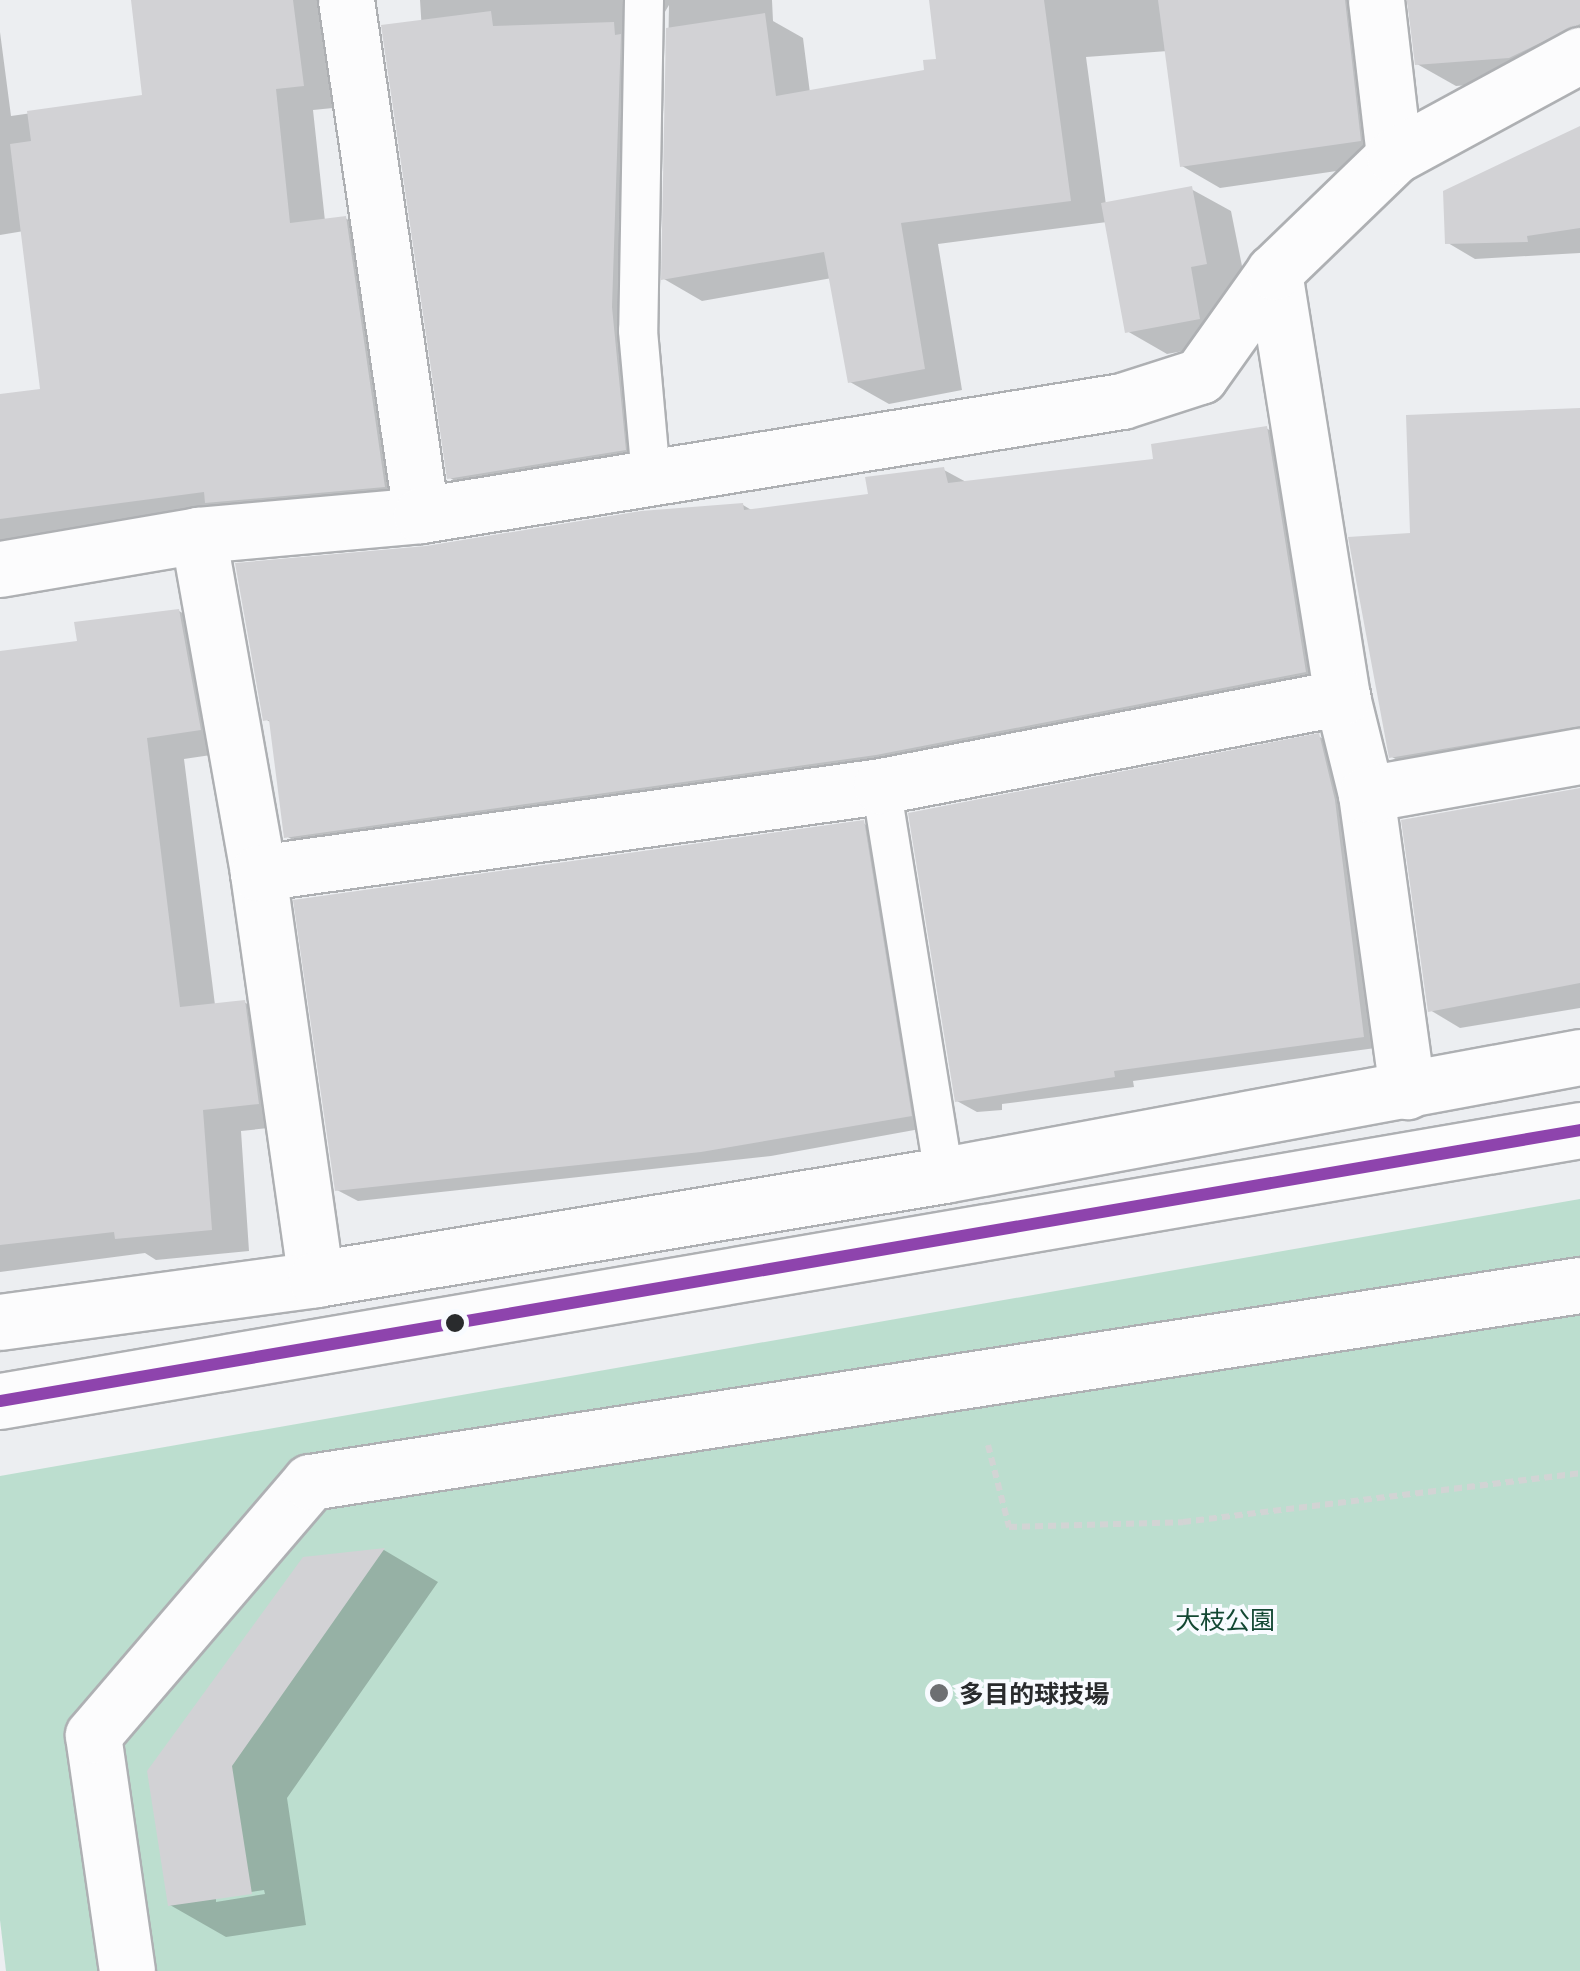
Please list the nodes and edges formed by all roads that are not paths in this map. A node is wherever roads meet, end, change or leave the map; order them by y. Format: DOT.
graph roads {
  1 [pos="346,0"];
  2 [pos="644,0"];
  3 [pos="1376,0"];
  4 [pos="1580,55"];
  5 [pos="1394,156"];
  6 [pos="1274,272"];
  7 [pos="651,478"];
  8 [pos="421,515"];
  9 [pos="198,535"];
  10 [pos="0,569"];
  11 [pos="1342,697"];
  12 [pos="1580,756"];
  13 [pos="881,786"];
  14 [pos="1366,794"];
  15 [pos="258,873"];
  16 [pos="1580,1058"];
  17 [pos="1408,1091"];
  18 [pos="1580,1130"];
  19 [pos="944,1176"];
  20 [pos="316,1278"];
  21 [pos="1580,1286"];
  22 [pos="0,1322"];
  23 [pos="0,1402"];
  24 [pos="127,1971"];
  1 -- 8 [label="street"];
  2 -- 7 [label="lane"];
  3 -- 5 [label="street"];
  4 -- 5 [label="street"];
  5 -- 6 [label="street"];
  6 -- 7 [label="street"];
  6 -- 11 [label="street"];
  7 -- 8 [label="street"];
  8 -- 9 [label="street"];
  9 -- 10 [label="street"];
  9 -- 15 [label="street"];
  11 -- 13 [label="street"];
  11 -- 14 [label="street"];
  12 -- 14 [label="street"];
  13 -- 15 [label="street"];
  13 -- 19 [label="lane"];
  14 -- 17 [label="street"];
  15 -- 20 [label="street"];
  16 -- 17 [label="street"];
  17 -- 19 [label="street"];
  18 -- 23 [label="street"];
  19 -- 20 [label="street"];
  20 -- 22 [label="street"];
  21 -- 24 [label="street"];
}
